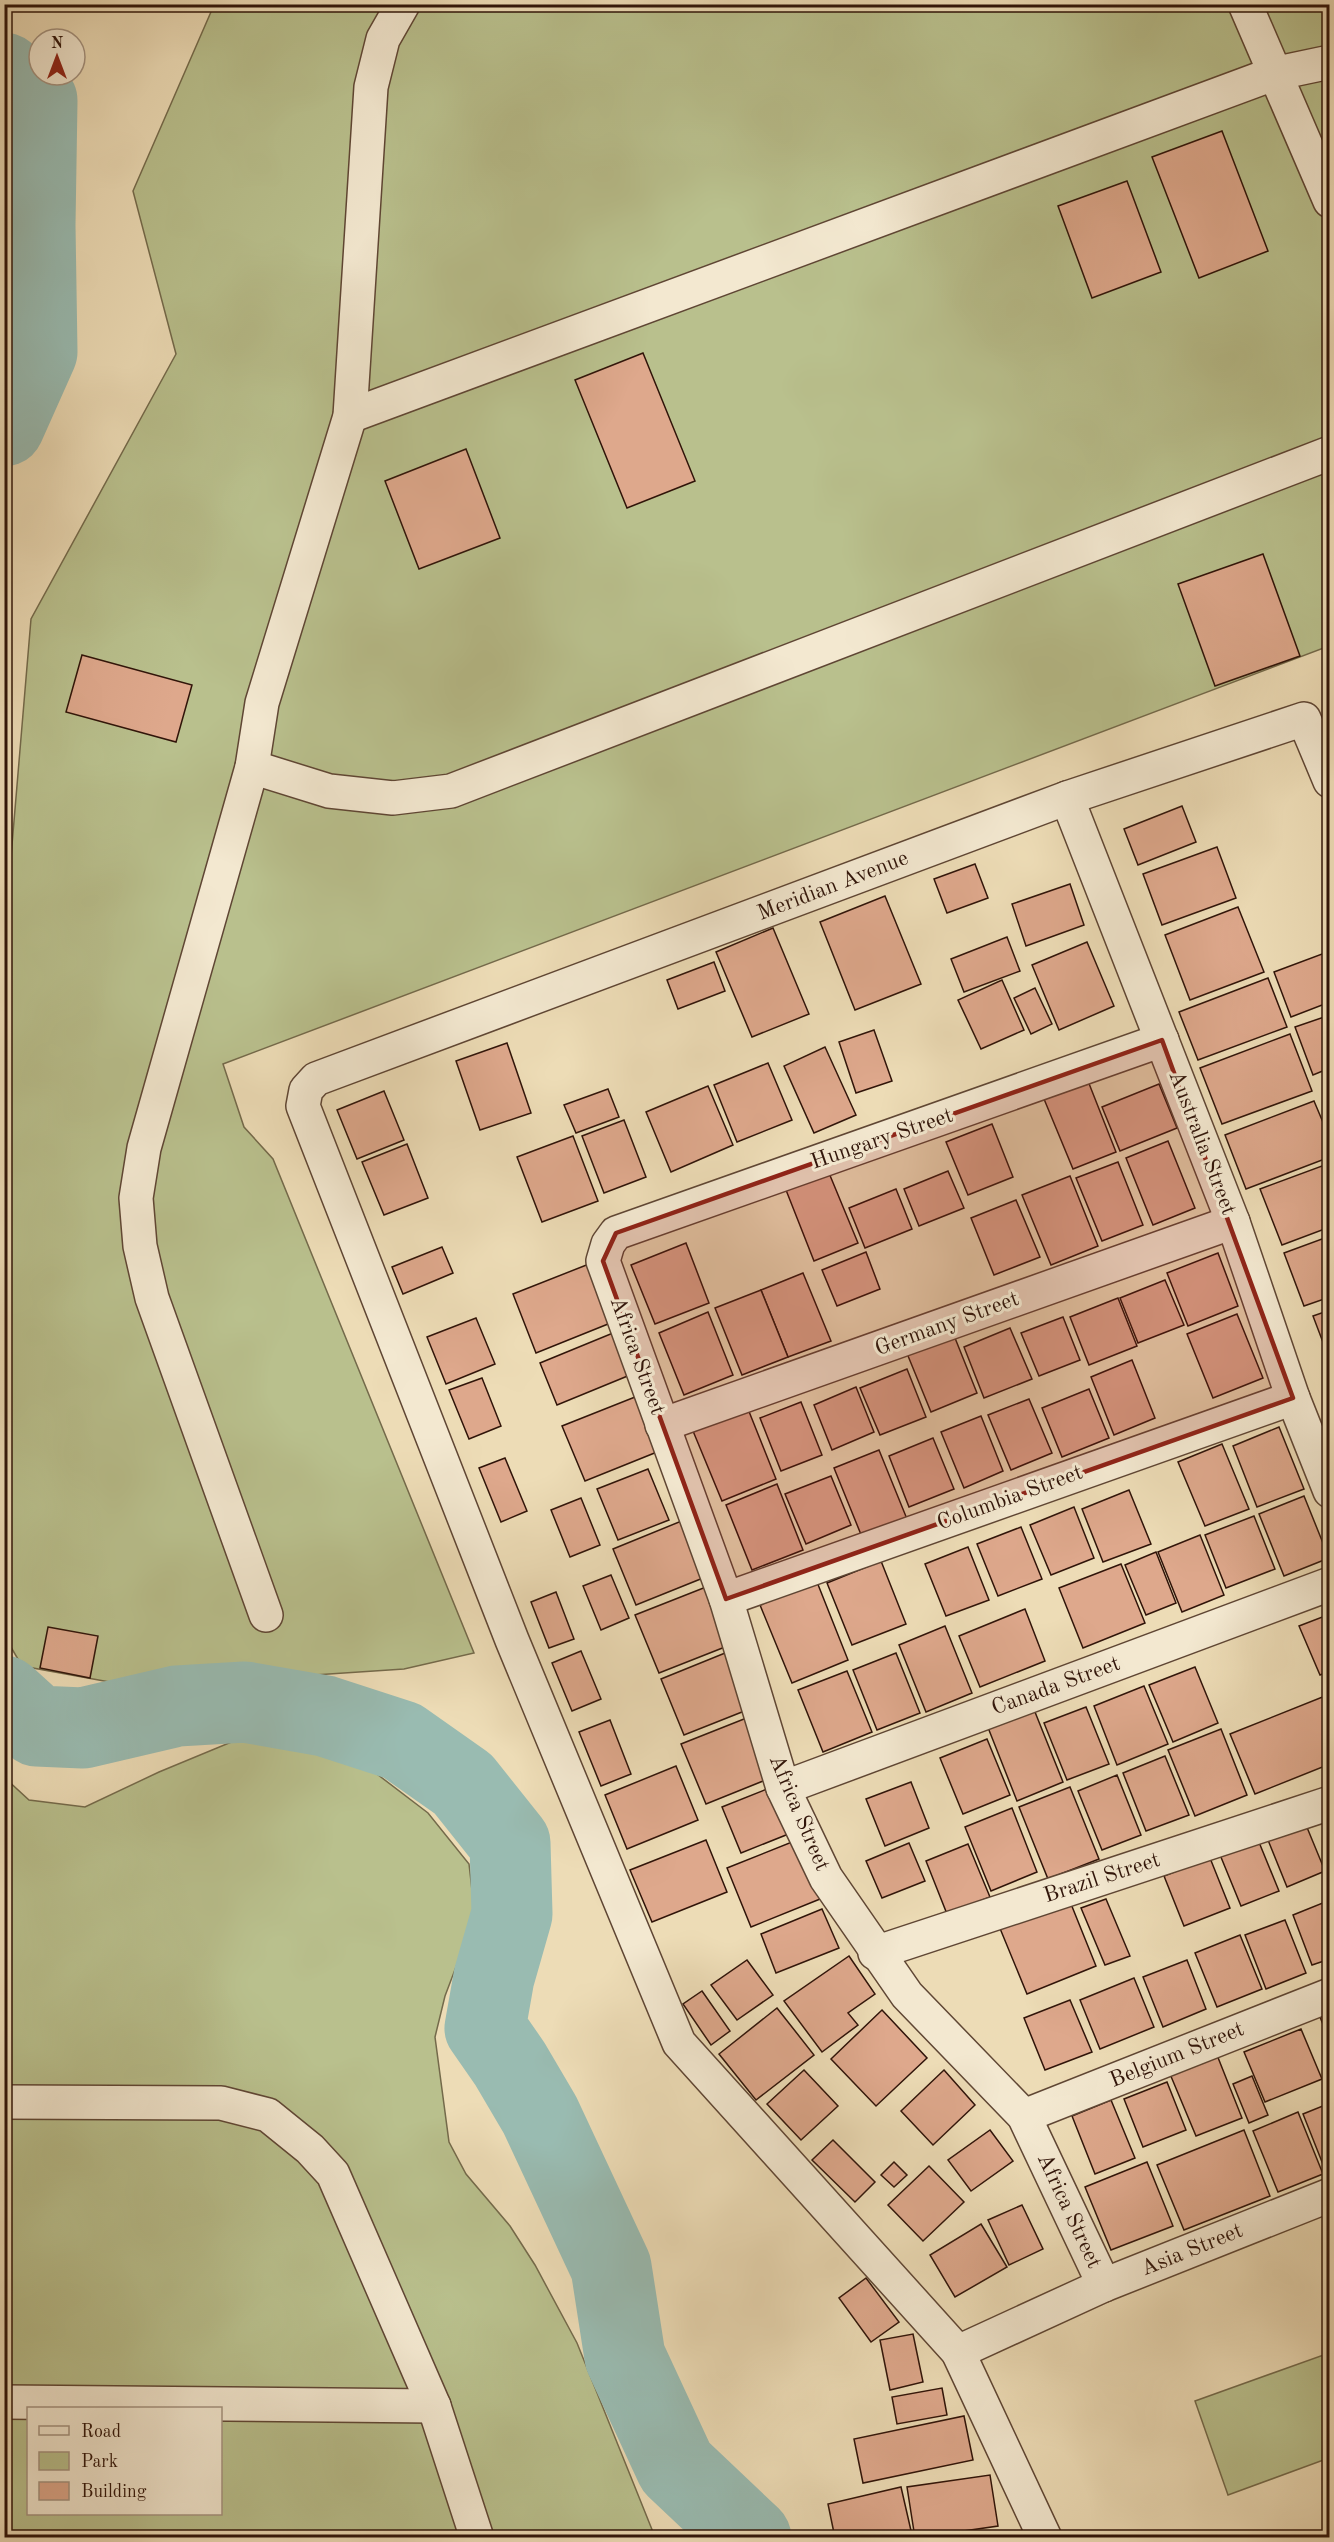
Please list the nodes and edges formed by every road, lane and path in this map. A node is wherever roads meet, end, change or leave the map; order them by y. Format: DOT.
graph roads {
  1 [pos="403,4"];
  2 [pos="1245,4"];
  3 [pos="1329,62"];
  4 [pos="1273,74"];
  5 [pos="1329,201"];
  6 [pos="350,416"];
  7 [pos="1329,453"];
  8 [pos="252,767"];
  9 [pos="1329,781"];
  10 [pos="1067,798"];
  11 [pos="1162,1040"];
  12 [pos="1233,1222"];
  13 [pos="608,1244"];
  14 [pos="1293,1398"];
  15 [pos="662,1425"];
  16 [pos="1329,1491"];
  17 [pos="1329,1584"];
  18 [pos="726,1599"];
  19 [pos="266,1615"];
  20 [pos="783,1788"];
  21 [pos="1329,1803"];
  22 [pos="875,1953"];
  23 [pos="1329,1995"];
  24 [pos="4,2102"];
  25 [pos="1024,2116"];
  26 [pos="1329,2195"];
  27 [pos="1104,2285"];
  28 [pos="958,2352"];
  29 [pos="4,2402"];
  30 [pos="434,2406"];
  31 [pos="477,2538"];
  32 [pos="1045,2538"];
  1 -- 6 [label="street"];
  2 -- 4 [label="street"];
  3 -- 4 [label="street"];
  4 -- 5 [label="street"];
  4 -- 6 [label="street"];
  6 -- 8 [label="street"];
  7 -- 8 [label="street"];
  8 -- 19 [label="street"];
  9 -- 10 [label="street, Meridian Avenue"];
  10 -- 11 [label="street, Australia Street"];
  10 -- 28 [label="street, Meridian Avenue"];
  11 -- 12 [label="street, Australia Street"];
  11 -- 13 [label="street, Hungary Street"];
  12 -- 14 [label="street, Australia Street"];
  12 -- 15 [label="street, Germany Street"];
  13 -- 15 [label="street, Africa Street"];
  14 -- 16 [label="street, Australia Street"];
  14 -- 18 [label="street, Columbia Street"];
  15 -- 18 [label="street, Africa Street"];
  17 -- 20 [label="street, Canada Street"];
  18 -- 20 [label="street, Africa Street"];
  20 -- 22 [label="street, Africa Street"];
  21 -- 22 [label="street, Brazil Street"];
  22 -- 25 [label="street, Africa Street"];
  23 -- 25 [label="street, Belgium Street"];
  24 -- 30 [label="street"];
  25 -- 27 [label="street, Africa Street"];
  26 -- 27 [label="street, Asia Street"];
  27 -- 28 [label="street, Asia Street"];
  28 -- 32 [label="street"];
  29 -- 30 [label="street"];
  30 -- 31 [label="street"];
}
